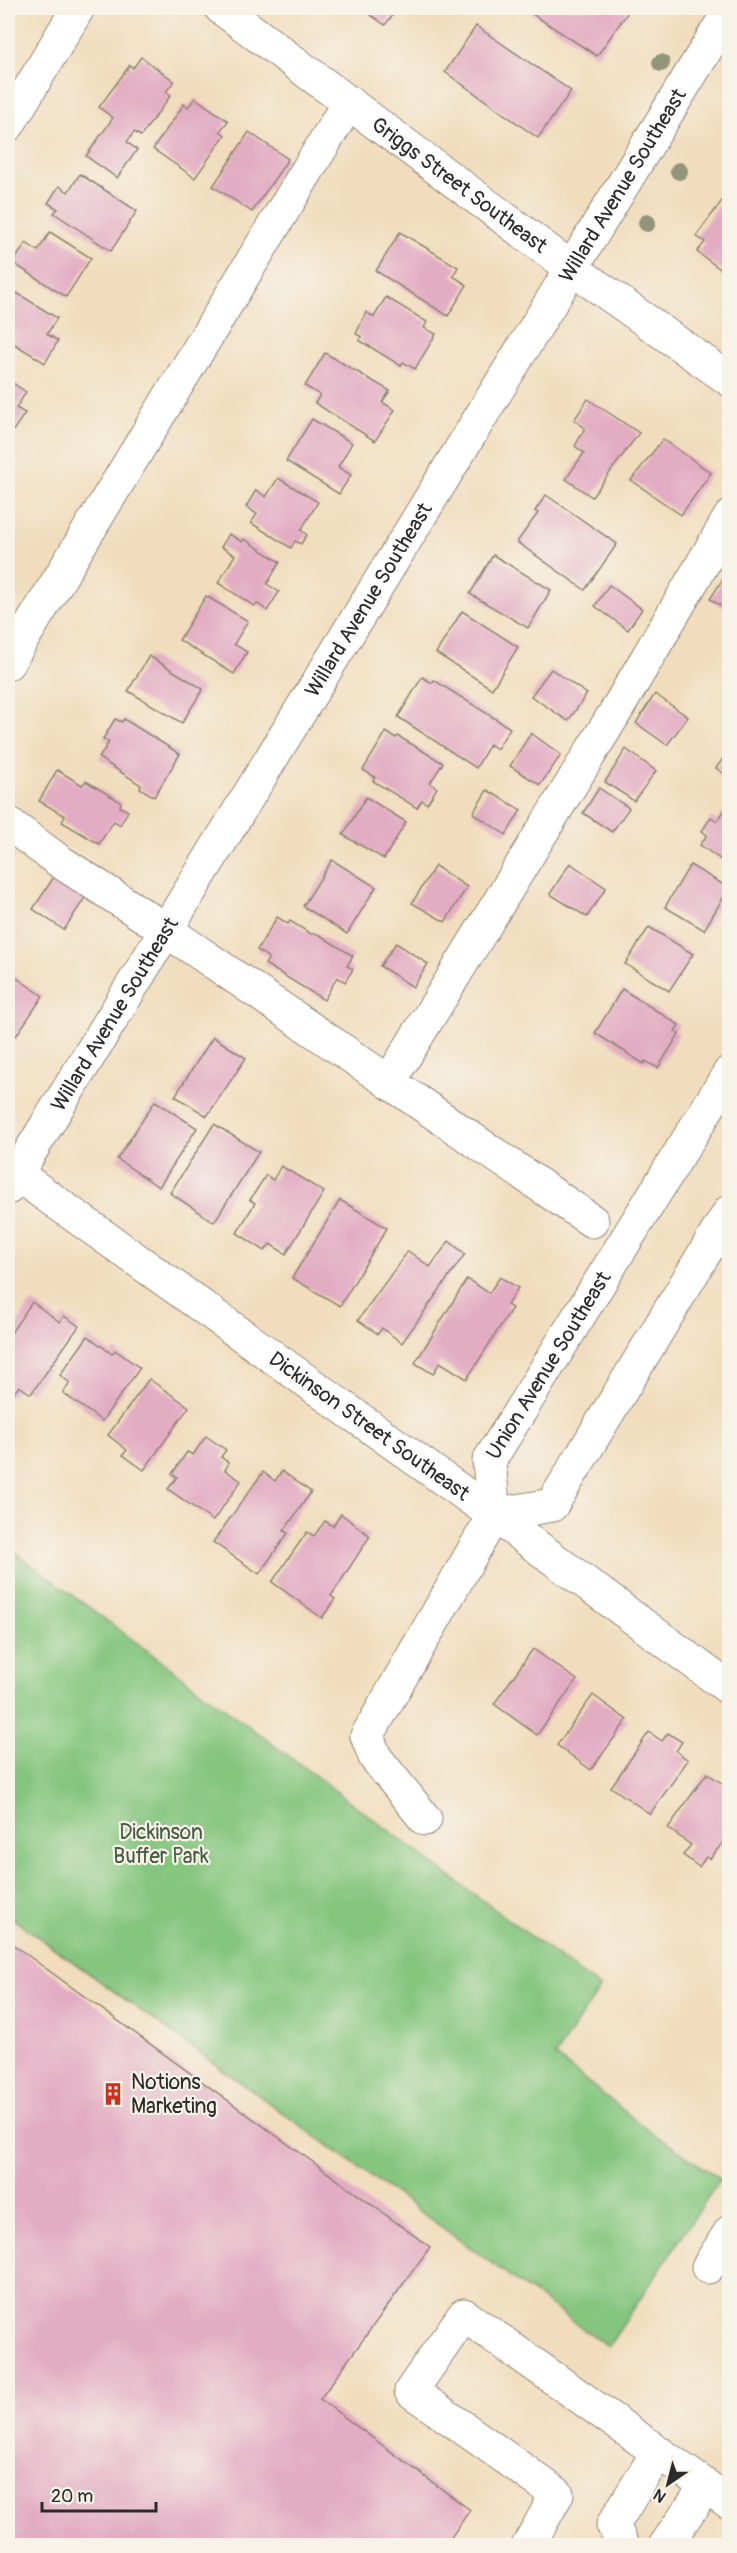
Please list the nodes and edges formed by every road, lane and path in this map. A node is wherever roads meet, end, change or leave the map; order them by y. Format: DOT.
graph roads {
  1 [pos="78,8"];
  2 [pos="221,8"];
  3 [pos="729,10"];
  4 [pos="349,102"];
  5 [pos="8,125"];
  6 [pos="570,267"];
  7 [pos="729,380"];
  8 [pos="729,517"];
  9 [pos="8,663"];
  10 [pos="8,823"];
  11 [pos="166,930"];
  12 [pos="729,1072"];
  13 [pos="389,1082"];
  14 [pos="10,1177"];
  15 [pos="729,1211"];
  16 [pos="592,1221"];
  17 [pos="494,1515"];
  18 [pos="729,1689"];
  19 [pos="425,1819"];
  20 [pos="729,2232"];
  21 [pos="708,2267"];
  22 [pos="658,2452"];
  23 [pos="718,2494"];
  24 [pos="528,2546"];
  25 [pos="623,2546"];
  26 [pos="665,2546"];
  1 -- 5 [label="street"];
  2 -- 4 [label="street, Griggs Street Southeast"];
  3 -- 6 [label="street, Willard Avenue Southeast"];
  4 -- 6 [label="street, Griggs Street Southeast"];
  4 -- 9 [label="street"];
  6 -- 7 [label="street, Griggs Street Southeast"];
  6 -- 11 [label="street, Willard Avenue Southeast"];
  8 -- 13 [label="street"];
  10 -- 11 [label="street"];
  11 -- 13 [label="street"];
  11 -- 14 [label="street, Willard Avenue Southeast"];
  12 -- 17 [label="street, Union Avenue Southeast"];
  13 -- 16 [label="street"];
  14 -- 17 [label="street, Dickinson Street Southeast"];
  15 -- 17 [label="street"];
  17 -- 18 [label="street, Dickinson Street Southeast"];
  17 -- 19 [label="street"];
  20 -- 21 [label="street"];
  22 -- 23 [label="street"];
  22 -- 24 [label="street"];
  22 -- 25 [label="street"];
  23 -- 26 [label="street"];
}
